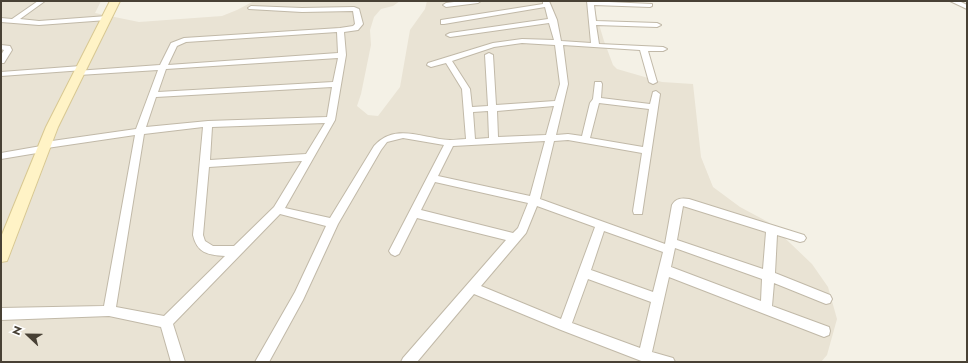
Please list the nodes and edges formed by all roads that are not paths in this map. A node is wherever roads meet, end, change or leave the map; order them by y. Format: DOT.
graph roads {
  1 [pos="42,1"];
  2 [pos="115,1"];
  3 [pos="356,1"];
  4 [pos="478,1"];
  5 [pos="953,1"];
  6 [pos="590,2"];
  7 [pos="547,3"];
  8 [pos="650,5"];
  9 [pos="446,6"];
  10 [pos="967,7"];
  11 [pos="251,8"];
  12 [pos="354,9"];
  13 [pos="107,18"];
  14 [pos="1,20"];
  15 [pos="553,20"];
  16 [pos="13,21"];
  17 [pos="444,22"];
  18 [pos="592,23"];
  19 [pos="658,25"];
  20 [pos="340,30"];
  21 [pos="450,35"];
  22 [pos="559,42"];
  23 [pos="595,46"];
  24 [pos="1,47"];
  25 [pos="643,48"];
  26 [pos="663,49"];
  27 [pos="342,55"];
  28 [pos="488,55"];
  29 [pos="447,59"];
  30 [pos="1,61"];
  31 [pos="430,65"];
  32 [pos="163,67"];
  33 [pos="80,71"];
  34 [pos="1,74"];
  35 [pos="653,82"];
  36 [pos="337,84"];
  37 [pos="598,84"];
  38 [pos="656,94"];
  39 [pos="153,95"];
  40 [pos="597,100"];
  41 [pos="560,104"];
  42 [pos="654,107"];
  43 [pos="492,108"];
  44 [pos="468,110"];
  45 [pos="331,120"];
  46 [pos="208,124"];
  47 [pos="140,131"];
  48 [pos="550,138"];
  49 [pos="494,140"];
  50 [pos="586,141"];
  51 [pos="450,142"];
  52 [pos="472,142"];
  53 [pos="44,147"];
  54 [pos="647,151"];
  55 [pos="1,156"];
  56 [pos="310,157"];
  57 [pos="205,164"];
  58 [pos="433,178"];
  59 [pos="534,201"];
  60 [pos="278,210"];
  61 [pos="638,211"];
  62 [pos="415,213"];
  63 [pos="333,223"];
  64 [pos="601,225"];
  65 [pos="772,230"];
  66 [pos="514,238"];
  67 [pos="800,238"];
  68 [pos="670,246"];
  69 [pos="237,251"];
  70 [pos="394,252"];
  71 [pos="1,256"];
  72 [pos="665,270"];
  73 [pos="584,273"];
  74 [pos="769,276"];
  75 [pos="472,288"];
  76 [pos="658,299"];
  77 [pos="826,299"];
  78 [pos="766,309"];
  79 [pos="109,311"];
  80 [pos="1,314"];
  81 [pos="166,322"];
  82 [pos="565,326"];
  83 [pos="824,331"];
  84 [pos="647,356"];
  85 [pos="178,362"];
  86 [pos="262,362"];
  87 [pos="408,362"];
  88 [pos="668,362"];
  1 -- 16 [label="street"];
  2 -- 13 [label="main road"];
  3 -- 12 [label="street"];
  4 -- 9 [label="street"];
  5 -- 10 [label="street"];
  6 -- 8 [label="street"];
  6 -- 18 [label="street"];
  7 -- 15 [label="street"];
  7 -- 17 [label="street"];
  11 -- 12 [label="street"];
  12 -- 20 [label="street"];
  13 -- 16 [label="street"];
  13 -- 33 [label="main road"];
  14 -- 16 [label="street"];
  15 -- 21 [label="street"];
  15 -- 22 [label="street"];
  18 -- 19 [label="street"];
  18 -- 23 [label="street"];
  20 -- 27 [label="street"];
  20 -- 32 [label="street"];
  22 -- 23 [label="street"];
  22 -- 29 [label="street"];
  22 -- 41 [label="street"];
  23 -- 25 [label="street"];
  24 -- 30 [label="street"];
  25 -- 26 [label="street"];
  25 -- 35 [label="street"];
  27 -- 32 [label="street"];
  27 -- 36 [label="street"];
  28 -- 43 [label="street"];
  29 -- 31 [label="street"];
  29 -- 44 [label="street"];
  32 -- 33 [label="street"];
  32 -- 39 [label="street"];
  33 -- 34 [label="street"];
  33 -- 53 [label="main road"];
  36 -- 39 [label="street"];
  36 -- 45 [label="street"];
  37 -- 40 [label="street"];
  38 -- 42 [label="street"];
  39 -- 47 [label="street"];
  40 -- 42 [label="street"];
  40 -- 50 [label="street"];
  41 -- 43 [label="street"];
  41 -- 48 [label="street"];
  42 -- 54 [label="street"];
  43 -- 44 [label="street"];
  43 -- 49 [label="street"];
  44 -- 52 [label="street"];
  45 -- 46 [label="street"];
  45 -- 56 [label="street"];
  46 -- 47 [label="street"];
  46 -- 57 [label="street"];
  47 -- 53 [label="street"];
  47 -- 79 [label="street"];
  48 -- 49 [label="street"];
  48 -- 50 [label="street"];
  48 -- 59 [label="street"];
  49 -- 52 [label="street"];
  50 -- 54 [label="street"];
  51 -- 52 [label="street"];
  51 -- 58 [label="street"];
  51 -- 63 [label="street"];
  53 -- 55 [label="street"];
  53 -- 71 [label="main road"];
  54 -- 61 [label="street"];
  56 -- 57 [label="street"];
  56 -- 60 [label="street"];
  57 -- 69 [label="street"];
  58 -- 59 [label="street"];
  58 -- 62 [label="street"];
  59 -- 64 [label="street"];
  59 -- 66 [label="street"];
  60 -- 63 [label="street"];
  60 -- 69 [label="street"];
  62 -- 66 [label="street"];
  62 -- 70 [label="street"];
  63 -- 86 [label="street"];
  64 -- 68 [label="street"];
  64 -- 73 [label="street"];
  65 -- 67 [label="street"];
  65 -- 68 [label="street"];
  65 -- 74 [label="street"];
  66 -- 75 [label="street"];
  68 -- 72 [label="street"];
  68 -- 74 [label="street"];
  69 -- 81 [label="street"];
  72 -- 76 [label="street"];
  72 -- 78 [label="street"];
  73 -- 76 [label="street"];
  73 -- 82 [label="street"];
  74 -- 77 [label="street"];
  74 -- 78 [label="street"];
  75 -- 82 [label="street"];
  75 -- 87 [label="street"];
  76 -- 84 [label="street"];
  78 -- 83 [label="street"];
  79 -- 80 [label="street"];
  79 -- 81 [label="street"];
  81 -- 85 [label="street"];
  82 -- 84 [label="street"];
  84 -- 88 [label="street"];
}
